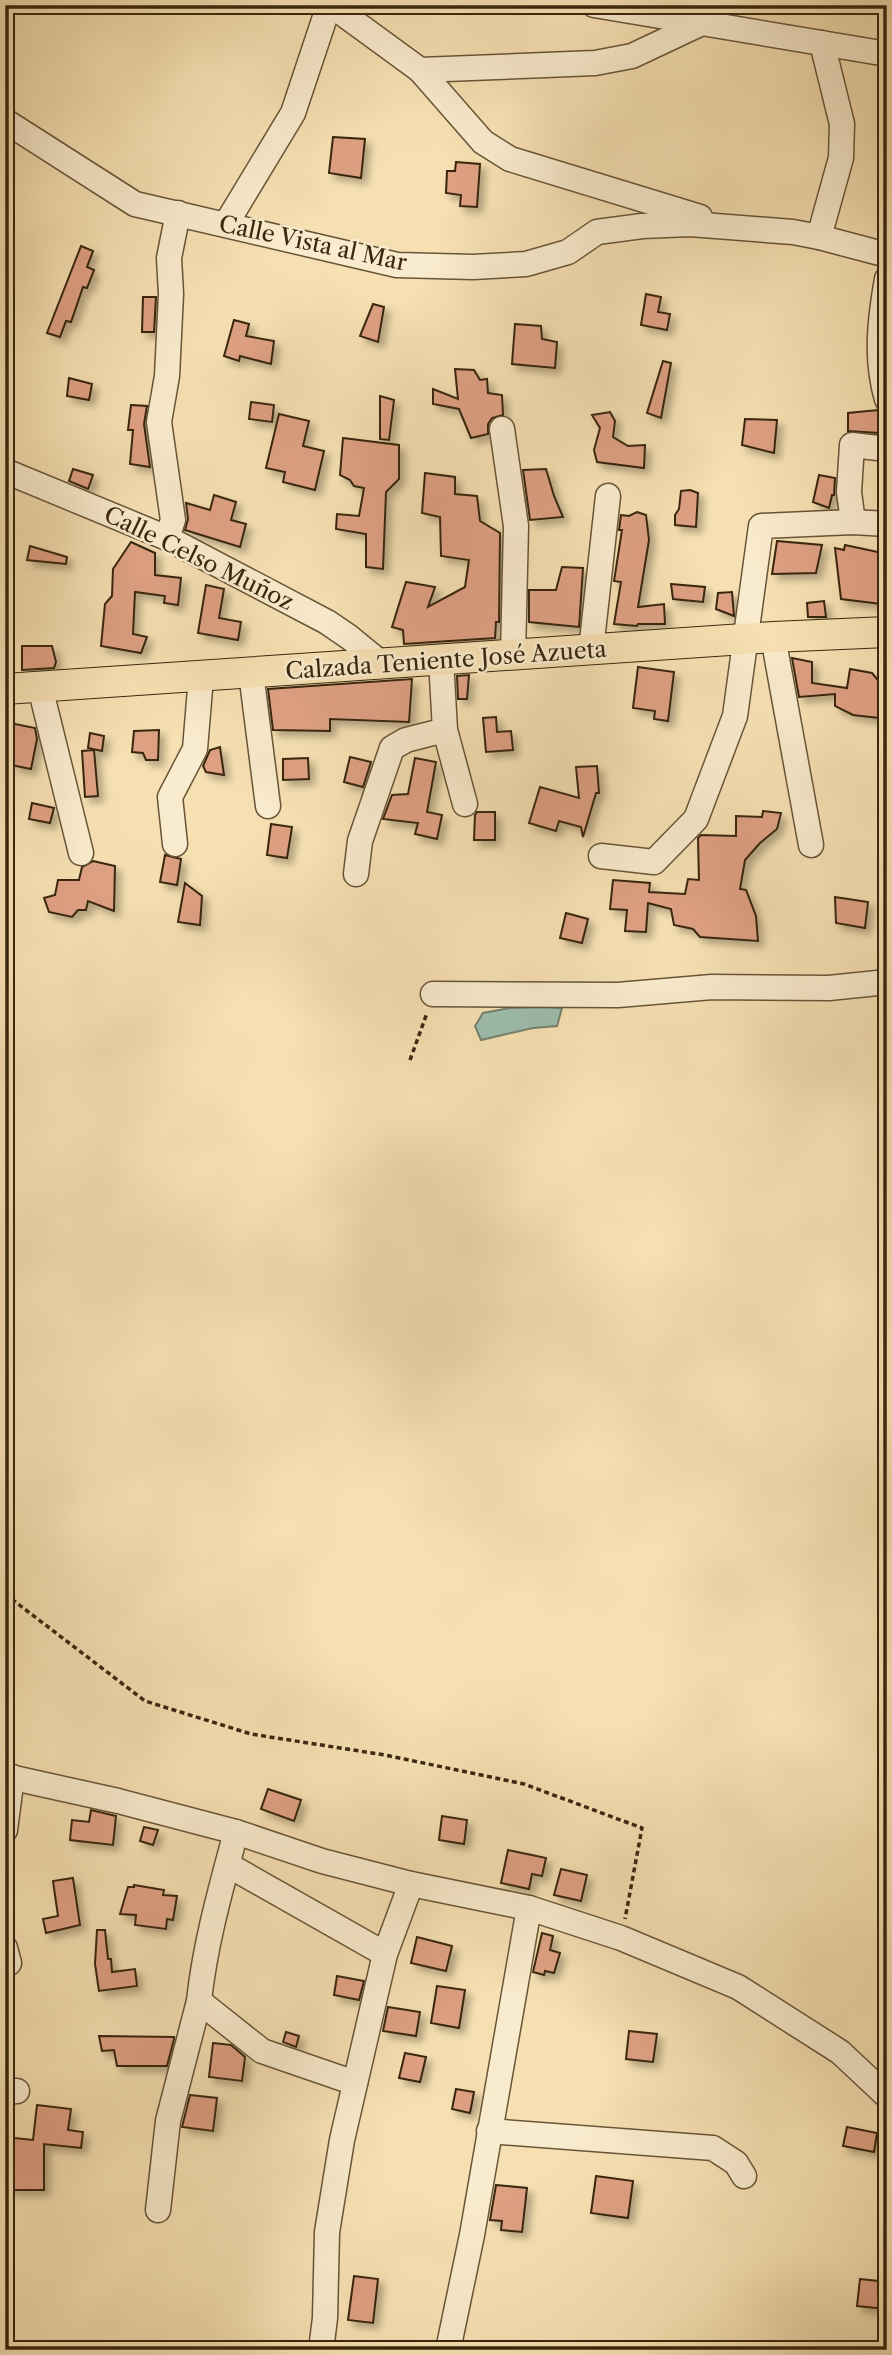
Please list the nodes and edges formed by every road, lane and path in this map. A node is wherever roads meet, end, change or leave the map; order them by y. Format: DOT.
graph roads {
  1 [pos="330,5"];
  2 [pos="594,5"];
  3 [pos="702,23"];
  4 [pos="822,43"];
  5 [pos="887,54"];
  6 [pos="420,70"];
  7 [pos="5,121"];
  8 [pos="178,213"];
  9 [pos="226,224"];
  10 [pos="731,226"];
  11 [pos="819,237"];
  12 [pos="887,255"];
  13 [pos="887,279"];
  14 [pos="887,399"];
  15 [pos="502,429"];
  16 [pos="887,449"];
  17 [pos="5,471"];
  18 [pos="608,496"];
  19 [pos="853,522"];
  20 [pos="887,524"];
  21 [pos="167,538"];
  22 [pos="887,632"];
  23 [pos="758,638"];
  24 [pos="591,650"];
  25 [pos="513,656"];
  26 [pos="441,660"];
  27 [pos="382,664"];
  28 [pos="250,673"];
  29 [pos="201,677"];
  30 [pos="40,687"];
  31 [pos="5,689"];
  32 [pos="444,730"];
  33 [pos="465,804"];
  34 [pos="268,806"];
  35 [pos="175,844"];
  36 [pos="811,845"];
  37 [pos="82,853"];
  38 [pos="601,856"];
  39 [pos="356,874"];
  40 [pos="887,982"];
  41 [pos="433,994"];
  42 [pos="410,1060"];
  43 [pos="5,1594"];
  44 [pos="9,1777"];
  45 [pos="5,1830"];
  46 [pos="236,1832"];
  47 [pos="228,1865"];
  48 [pos="411,1884"];
  49 [pos="529,1908"];
  50 [pos="621,1938"];
  51 [pos="385,1954"];
  52 [pos="199,2001"];
  53 [pos="355,2083"];
  54 [pos="887,2096"];
  55 [pos="489,2132"];
  56 [pos="744,2176"];
  57 [pos="158,2210"];
  58 [pos="321,2350"];
  59 [pos="448,2350"];
  1 -- 6 [label="street"];
  1 -- 9 [label="street"];
  2 -- 3 [label="street"];
  3 -- 4 [label="street"];
  3 -- 6 [label="street"];
  4 -- 5 [label="street"];
  4 -- 11 [label="street"];
  6 -- 10 [label="street"];
  7 -- 8 [label="street, Calle Vista al Mar"];
  8 -- 9 [label="street, Calle Vista al Mar"];
  8 -- 21 [label="street"];
  9 -- 10 [label="street, Calle Vista al Mar"];
  10 -- 11 [label="street, Calle Vista al Mar"];
  11 -- 12 [label="street, Calle Vista al Mar"];
  13 -- 14 [label="street"];
  15 -- 25 [label="street"];
  16 -- 19 [label="street"];
  17 -- 21 [label="street, Calle Celso Muñoz"];
  18 -- 24 [label="street"];
  19 -- 20 [label="street"];
  19 -- 23 [label="street"];
  21 -- 27 [label="street, Calle Celso Muñoz"];
  22 -- 23 [label="main road, Calzada Teniente José Azueta"];
  23 -- 24 [label="main road, Calzada Teniente José Azueta"];
  23 -- 36 [label="street"];
  23 -- 38 [label="street"];
  24 -- 25 [label="main road, Calzada Teniente José Azueta"];
  25 -- 26 [label="main road, Calzada Teniente José Azueta"];
  26 -- 27 [label="main road, Calzada Teniente José Azueta"];
  26 -- 32 [label="street"];
  27 -- 28 [label="main road, Calzada Teniente José Azueta"];
  28 -- 29 [label="main road, Calzada Teniente José Azueta"];
  28 -- 34 [label="street"];
  29 -- 30 [label="main road, Calzada Teniente José Azueta"];
  29 -- 35 [label="street"];
  30 -- 31 [label="main road, Calzada Teniente José Azueta"];
  30 -- 37 [label="street"];
  32 -- 33 [label="street"];
  32 -- 39 [label="street"];
  40 -- 41 [label="street"];
  41 -- 42 [label="path"];
  43 -- 50 [label="path"];
  44 -- 45 [label="street"];
  44 -- 46 [label="street"];
  46 -- 47 [label="street"];
  46 -- 48 [label="street"];
  47 -- 51 [label="street"];
  47 -- 52 [label="street"];
  48 -- 49 [label="street"];
  48 -- 51 [label="street"];
  49 -- 50 [label="street"];
  49 -- 55 [label="street"];
  50 -- 54 [label="street"];
  51 -- 53 [label="street"];
  52 -- 53 [label="street"];
  52 -- 57 [label="street"];
  53 -- 58 [label="street"];
  55 -- 56 [label="street"];
  55 -- 59 [label="street"];
}
